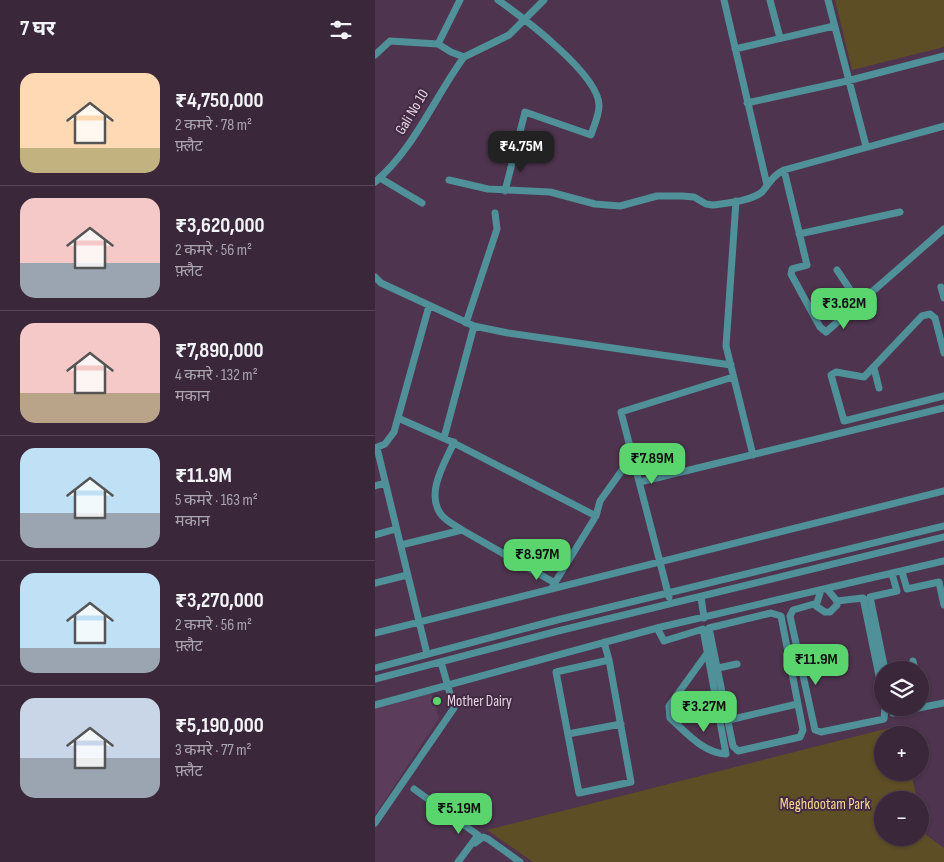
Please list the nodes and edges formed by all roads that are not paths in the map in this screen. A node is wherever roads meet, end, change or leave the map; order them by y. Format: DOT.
graph roads {
  1 [pos="460,0"];
  2 [pos="498,0"];
  3 [pos="544,0"];
  4 [pos="724,0"];
  5 [pos="771,0"];
  6 [pos="828,0"];
  7 [pos="525,18"];
  8 [pos="834,26"];
  9 [pos="780,38"];
  10 [pos="438,44"];
  11 [pos="735,49"];
  12 [pos="375,55"];
  13 [pos="944,56"];
  14 [pos="465,57"];
  15 [pos="847,81"];
  16 [pos="747,103"];
  17 [pos="944,126"];
  18 [pos="866,146"];
  19 [pos="784,170"];
  20 [pos="377,180"];
  21 [pos="449,180"];
  22 [pos="767,185"];
  23 [pos="505,191"];
  24 [pos="736,201"];
  25 [pos="422,203"];
  26 [pos="900,212"];
  27 [pos="495,213"];
  28 [pos="944,229"];
  29 [pos="799,234"];
  30 [pos="837,270"];
  31 [pos="375,277"];
  32 [pos="941,287"];
  33 [pos="944,298"];
  34 [pos="859,303"];
  35 [pos="429,306"];
  36 [pos="470,324"];
  37 [pos="944,353"];
  38 [pos="731,365"];
  39 [pos="874,368"];
  40 [pos="733,377"];
  41 [pos="879,388"];
  42 [pos="944,396"];
  43 [pos="944,408"];
  44 [pos="398,418"];
  45 [pos="844,421"];
  46 [pos="847,432"];
  47 [pos="444,438"];
  48 [pos="454,442"];
  49 [pos="376,448"];
  50 [pos="633,455"];
  51 [pos="753,455"];
  52 [pos="640,482"];
  53 [pos="385,483"];
  54 [pos="375,486"];
  55 [pos="944,491"];
  56 [pos="596,516"];
  57 [pos="944,526"];
  58 [pos="396,529"];
  59 [pos="462,530"];
  60 [pos="375,535"];
  61 [pos="944,537"];
  62 [pos="401,545"];
  63 [pos="944,561"];
  64 [pos="660,562"];
  65 [pos="902,572"];
  66 [pos="892,574"];
  67 [pos="407,575"];
  68 [pos="375,583"];
  69 [pos="553,586"];
  70 [pos="907,589"];
  71 [pos="824,590"];
  72 [pos="897,591"];
  73 [pos="668,593"];
  74 [pos="701,596"];
  75 [pos="837,601"];
  76 [pos="817,603"];
  77 [pos="671,604"];
  78 [pos="944,605"];
  79 [pos="750,607"];
  80 [pos="733,611"];
  81 [pos="704,618"];
  82 [pos="753,618"];
  83 [pos="419,622"];
  84 [pos="736,623"];
  85 [pos="657,628"];
  86 [pos="375,633"];
  87 [pos="604,642"];
  88 [pos="708,652"];
  89 [pos="427,654"];
  90 [pos="609,660"];
  91 [pos="876,661"];
  92 [pos="883,661"];
  93 [pos="441,662"];
  94 [pos="737,664"];
  95 [pos="375,668"];
  96 [pos="718,668"];
  97 [pos="375,679"];
  98 [pos="447,684"];
  99 [pos="944,703"];
  100 [pos="375,704"];
  101 [pos="797,704"];
  102 [pos="929,706"];
  103 [pos="884,716"];
  104 [pos="729,720"];
  105 [pos="621,724"];
  106 [pos="568,734"];
  107 [pos="414,788"];
  108 [pos="375,823"];
  109 [pos="458,862"];
  110 [pos="463,862"];
  111 [pos="520,862"];
  1 -- 10 [label="street"];
  2 -- 7 [label="street"];
  3 -- 7 [label="street"];
  4 -- 11 [label="street"];
  5 -- 9 [label="street"];
  6 -- 8 [label="street"];
  7 -- 14 [label="street"];
  7 -- 23 [label="street"];
  8 -- 9 [label="street"];
  8 -- 15 [label="street"];
  9 -- 11 [label="street"];
  10 -- 12 [label="street"];
  10 -- 14 [label="street"];
  11 -- 16 [label="street"];
  13 -- 15 [label="street"];
  14 -- 20 [label="street, Gali No 10"];
  15 -- 16 [label="street"];
  15 -- 18 [label="street"];
  16 -- 22 [label="street"];
  17 -- 18 [label="street"];
  18 -- 19 [label="street"];
  19 -- 22 [label="street"];
  19 -- 29 [label="street"];
  20 -- 25 [label="street"];
  21 -- 23 [label="street"];
  22 -- 24 [label="street"];
  23 -- 24 [label="street"];
  24 -- 38 [label="street"];
  26 -- 29 [label="street"];
  27 -- 36 [label="street"];
  28 -- 34 [label="street"];
  29 -- 34 [label="street"];
  30 -- 34 [label="street"];
  31 -- 35 [label="street"];
  32 -- 33 [label="street"];
  35 -- 36 [label="street"];
  35 -- 44 [label="street"];
  36 -- 38 [label="street"];
  36 -- 47 [label="street"];
  37 -- 39 [label="street"];
  38 -- 40 [label="street"];
  39 -- 41 [label="street"];
  39 -- 45 [label="street"];
  40 -- 50 [label="street"];
  40 -- 51 [label="street"];
  42 -- 45 [label="street"];
  43 -- 46 [label="street"];
  44 -- 47 [label="street"];
  44 -- 49 [label="street"];
  45 -- 46 [label="street"];
  46 -- 51 [label="street"];
  47 -- 48 [label="street"];
  48 -- 56 [label="street"];
  48 -- 59 [label="street"];
  49 -- 53 [label="street"];
  50 -- 52 [label="street"];
  50 -- 56 [label="street"];
  51 -- 52 [label="street"];
  52 -- 64 [label="street"];
  53 -- 54 [label="street"];
  53 -- 58 [label="street"];
  55 -- 64 [label="street"];
  56 -- 69 [label="street"];
  57 -- 73 [label="street"];
  58 -- 60 [label="street"];
  58 -- 62 [label="street"];
  59 -- 62 [label="street"];
  59 -- 69 [label="street"];
  61 -- 74 [label="street"];
  62 -- 67 [label="street"];
  63 -- 65 [label="street"];
  64 -- 69 [label="street"];
  64 -- 73 [label="street"];
  65 -- 66 [label="street"];
  65 -- 70 [label="street"];
  66 -- 71 [label="street"];
  66 -- 72 [label="street"];
  67 -- 68 [label="street"];
  67 -- 83 [label="street"];
  69 -- 83 [label="street"];
  70 -- 72 [label="street"];
  70 -- 78 [label="street"];
  71 -- 75 [label="street"];
  71 -- 76 [label="street"];
  71 -- 79 [label="street"];
  72 -- 92 [label="street"];
  73 -- 77 [label="street"];
  73 -- 89 [label="street"];
  74 -- 77 [label="street"];
  74 -- 81 [label="street"];
  75 -- 76 [label="street"];
  75 -- 91 [label="street"];
  76 -- 103 [label="street"];
  77 -- 93 [label="street"];
  79 -- 80 [label="street"];
  79 -- 82 [label="street"];
  80 -- 81 [label="street"];
  80 -- 84 [label="street"];
  81 -- 85 [label="street"];
  82 -- 84 [label="street"];
  82 -- 101 [label="street"];
  83 -- 86 [label="street"];
  83 -- 89 [label="street"];
  84 -- 96 [label="street"];
  85 -- 87 [label="street"];
  85 -- 88 [label="street"];
  87 -- 90 [label="street"];
  87 -- 98 [label="street"];
  88 -- 88 [label="street"];
  89 -- 95 [label="street"];
  90 -- 105 [label="street"];
  90 -- 106 [label="street"];
  93 -- 97 [label="street"];
  93 -- 98 [label="street"];
  94 -- 96 [label="street"];
  96 -- 104 [label="street"];
  98 -- 100 [label="street"];
  98 -- 108 [label="street"];
  99 -- 102 [label="street"];
  101 -- 104 [label="street"];
  101 -- 104 [label="street"];
  105 -- 106 [label="street"];
  105 -- 106 [label="street"];
  107 -- 109 [label="street"];
  110 -- 111 [label="street"];
}
